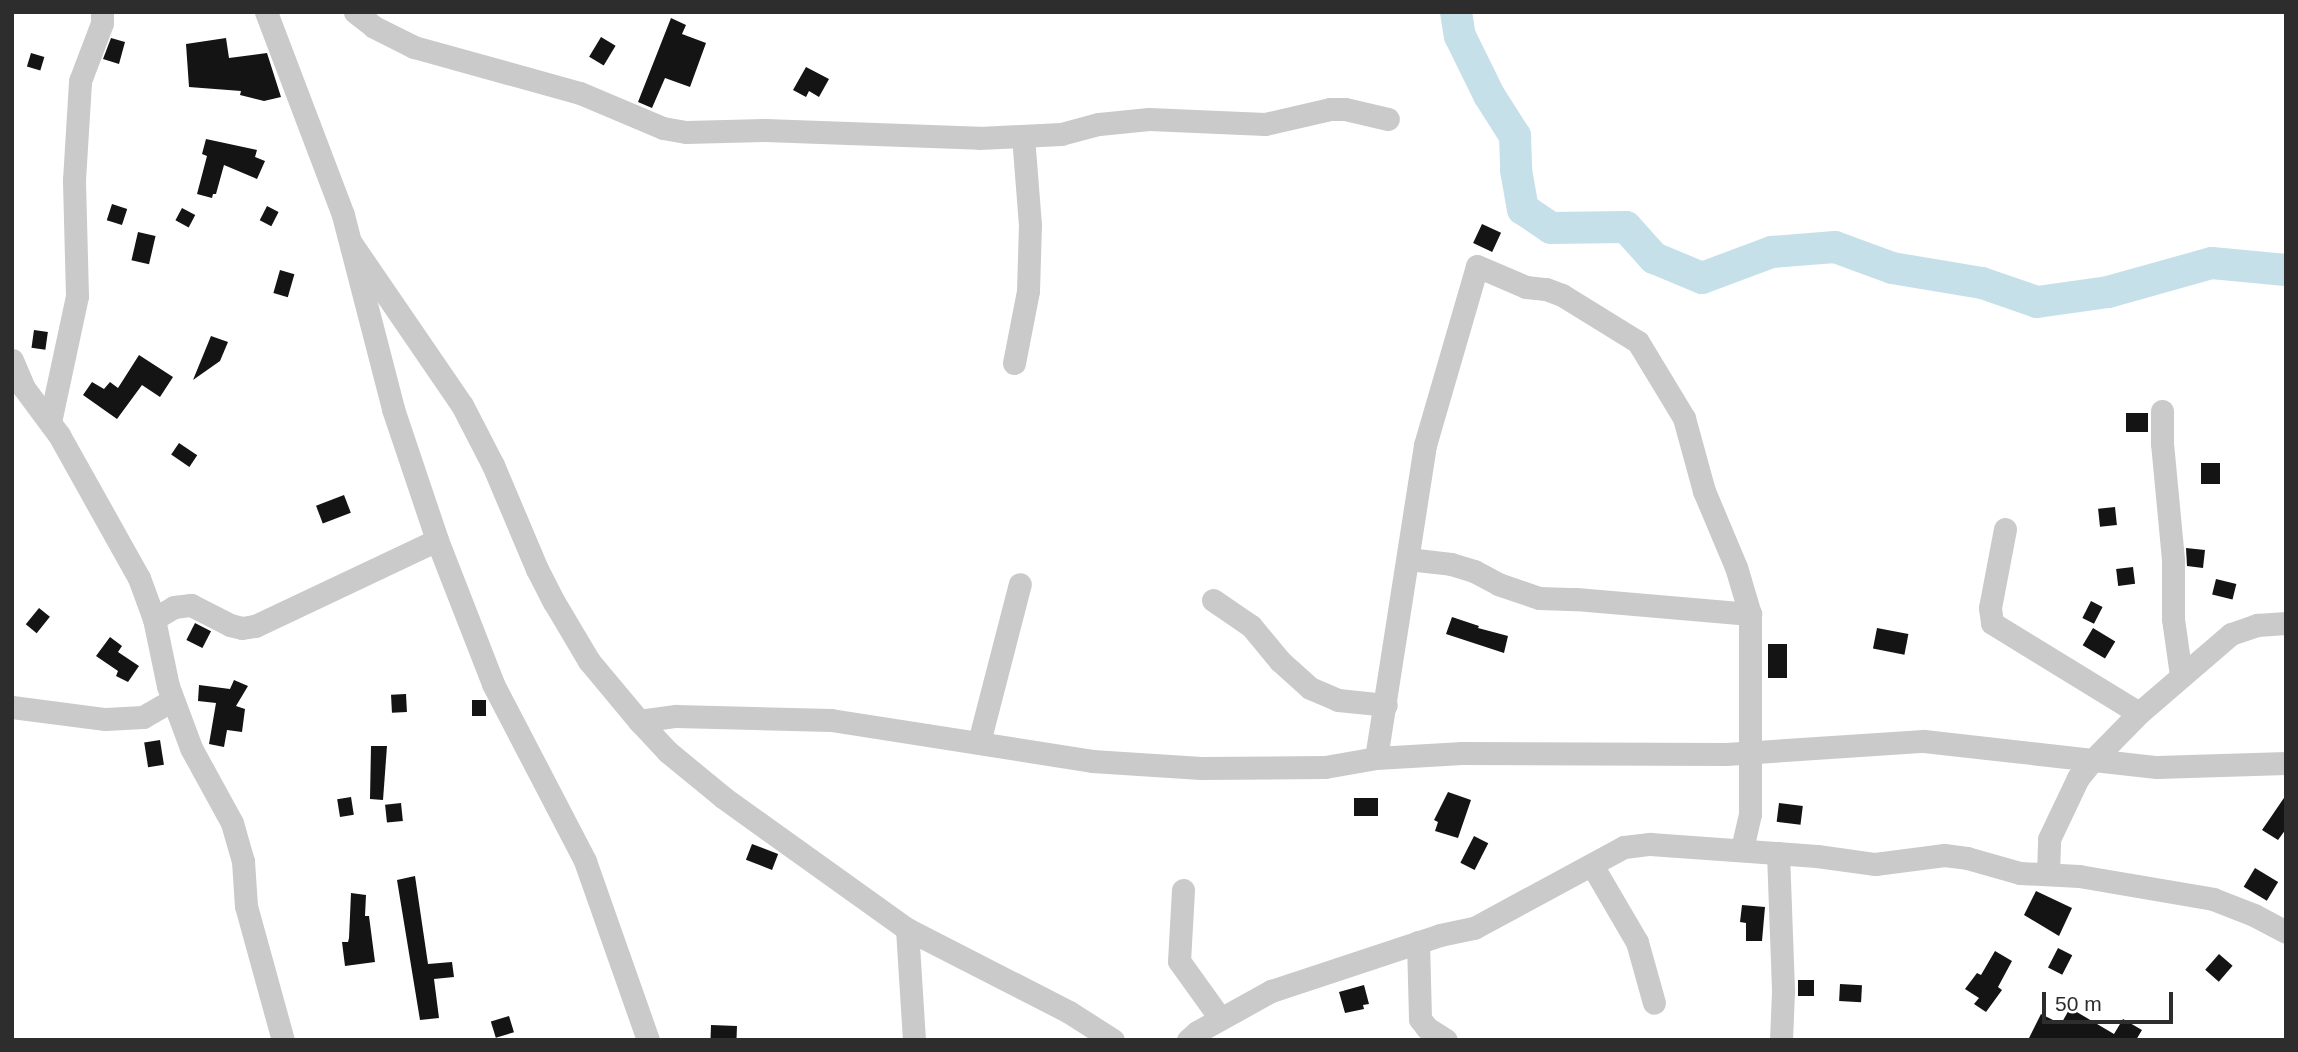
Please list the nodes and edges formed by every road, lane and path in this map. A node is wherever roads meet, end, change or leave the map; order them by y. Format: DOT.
graph roads {
  1 [pos="102,12"];
  2 [pos="266,12"];
  3 [pos="355,12"];
  4 [pos="1388,119"];
  5 [pos="1023,136"];
  6 [pos="351,243"];
  7 [pos="12,360"];
  8 [pos="1014,363"];
  9 [pos="2162,411"];
  10 [pos="50,422"];
  11 [pos="2005,529"];
  12 [pos="437,540"];
  13 [pos="1408,559"];
  14 [pos="1020,584"];
  15 [pos="1213,600"];
  16 [pos="1750,614"];
  17 [pos="153,619"];
  18 [pos="2286,623"];
  19 [pos="2181,676"];
  20 [pos="173,701"];
  21 [pos="1386,705"];
  22 [pos="12,707"];
  23 [pos="2139,713"];
  24 [pos="639,722"];
  25 [pos="979,742"];
  26 [pos="1750,752"];
  27 [pos="1376,758"];
  28 [pos="2091,762"];
  29 [pos="2286,763"];
  30 [pos="1742,850"];
  31 [pos="1778,853"];
  32 [pos="1592,865"];
  33 [pos="2048,873"];
  34 [pos="1183,890"];
  35 [pos="907,929"];
  36 [pos="2286,932"];
  37 [pos="1418,942"];
  38 [pos="1654,1003"];
  39 [pos="1220,1018"];
  40 [pos="283,1040"];
  41 [pos="648,1040"];
  42 [pos="914,1040"];
  43 [pos="1112,1040"];
  44 [pos="1188,1040"];
  45 [pos="1446,1040"];
  46 [pos="1781,1040"];
  1 -- 10 [label="street"];
  2 -- 6 [label="street"];
  3 -- 5 [label="street"];
  4 -- 5 [label="street"];
  5 -- 8 [label="street"];
  6 -- 12 [label="street"];
  6 -- 24 [label="street"];
  7 -- 10 [label="street"];
  9 -- 19 [label="street"];
  10 -- 17 [label="street"];
  11 -- 23 [label="street"];
  12 -- 17 [label="street"];
  12 -- 41 [label="street"];
  13 -- 16 [label="street"];
  13 -- 16 [label="street"];
  13 -- 21 [label="street"];
  14 -- 25 [label="street"];
  15 -- 21 [label="street"];
  16 -- 26 [label="street"];
  17 -- 20 [label="street"];
  18 -- 19 [label="street"];
  19 -- 23 [label="street"];
  20 -- 22 [label="street"];
  20 -- 40 [label="street"];
  21 -- 27 [label="street"];
  23 -- 28 [label="street"];
  24 -- 25 [label="street"];
  24 -- 35 [label="street"];
  25 -- 27 [label="street"];
  26 -- 27 [label="street"];
  26 -- 28 [label="street"];
  26 -- 30 [label="street"];
  28 -- 29 [label="street"];
  28 -- 33 [label="street"];
  30 -- 31 [label="street"];
  30 -- 32 [label="street"];
  31 -- 33 [label="street"];
  31 -- 46 [label="street"];
  32 -- 37 [label="street"];
  32 -- 38 [label="street"];
  33 -- 36 [label="street"];
  34 -- 39 [label="street"];
  35 -- 42 [label="street"];
  35 -- 43 [label="street"];
  37 -- 39 [label="street"];
  37 -- 45 [label="street"];
  39 -- 44 [label="street"];
}
